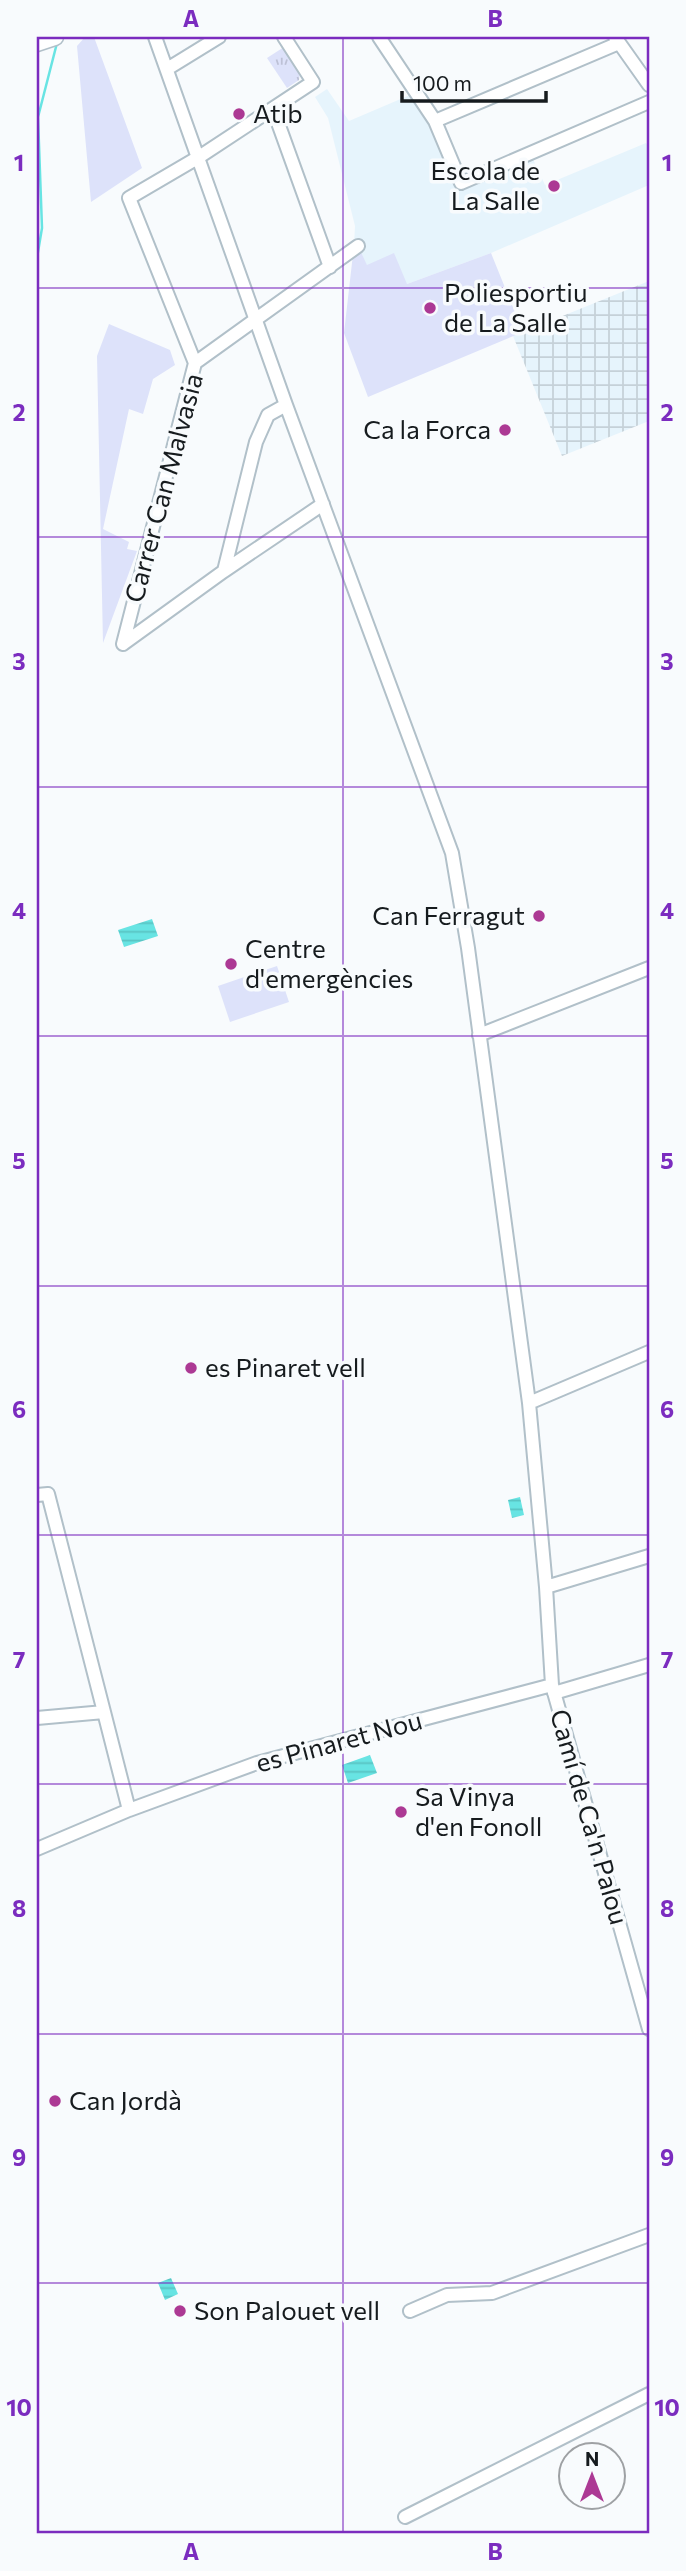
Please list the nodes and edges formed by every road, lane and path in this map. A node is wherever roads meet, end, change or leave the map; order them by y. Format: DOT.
graph roads {
  1 [pos="55,37"];
  2 [pos="155,37"];
  3 [pos="219,37"];
  4 [pos="284,37"];
  5 [pos="379,37"];
  6 [pos="617,40"];
  7 [pos="37,43"];
  8 [pos="167,69"];
  9 [pos="649,85"];
  10 [pos="649,102"];
  11 [pos="273,109"];
  12 [pos="435,121"];
  13 [pos="199,157"];
  14 [pos="358,246"];
  15 [pos="330,268"];
  16 [pos="257,320"];
  17 [pos="195,363"];
  18 [pos="286,405"];
  19 [pos="323,504"];
  20 [pos="224,571"];
  21 [pos="649,968"];
  22 [pos="479,1035"];
  23 [pos="649,1352"];
  24 [pos="529,1403"];
  25 [pos="37,1495"];
  26 [pos="649,1556"];
  27 [pos="547,1587"];
  28 [pos="649,1665"];
  29 [pos="553,1689"];
  30 [pos="104,1712"];
  31 [pos="37,1718"];
  32 [pos="130,1810"];
  33 [pos="37,1849"];
  34 [pos="649,2029"];
  35 [pos="649,2235"];
  36 [pos="410,2311"];
  37 [pos="649,2394"];
  38 [pos="405,2517"];
  1 -- 7 [label="main road"];
  2 -- 8 [label="street, Camí de Ca'n Palou"];
  3 -- 8 [label="street"];
  4 -- 11 [label="street"];
  5 -- 12 [label="street"];
  6 -- 9 [label="street"];
  6 -- 12 [label="street"];
  8 -- 13 [label="street, Camí de Ca'n Palou"];
  10 -- 12 [label="street"];
  11 -- 13 [label="street"];
  11 -- 15 [label="street"];
  13 -- 16 [label="street, Camí de Ca'n Palou"];
  13 -- 17 [label="street"];
  14 -- 15 [label="street, Carrer Can Malvasia"];
  15 -- 16 [label="street, Carrer Can Malvasia"];
  16 -- 17 [label="street, Carrer Can Malvasia"];
  16 -- 18 [label="street, Camí de Ca'n Palou"];
  17 -- 20 [label="street, Carrer Can Malvasia"];
  18 -- 19 [label="street, Camí de Ca'n Palou"];
  18 -- 20 [label="street"];
  19 -- 20 [label="street"];
  19 -- 22 [label="street, Camí de Ca'n Palou"];
  21 -- 22 [label="street"];
  22 -- 24 [label="street, Camí de Ca'n Palou"];
  23 -- 24 [label="street"];
  24 -- 27 [label="street, Camí de Ca'n Palou"];
  25 -- 30 [label="street"];
  26 -- 27 [label="street"];
  27 -- 29 [label="street, Camí de Ca'n Palou"];
  28 -- 29 [label="street, es Pinaret Nou"];
  29 -- 32 [label="street, es Pinaret Nou"];
  29 -- 34 [label="street, Camí de Ca'n Palou"];
  30 -- 31 [label="street"];
  30 -- 32 [label="street"];
  32 -- 33 [label="street, es Pinaret Nou"];
  35 -- 36 [label="street"];
  37 -- 38 [label="street"];
}
